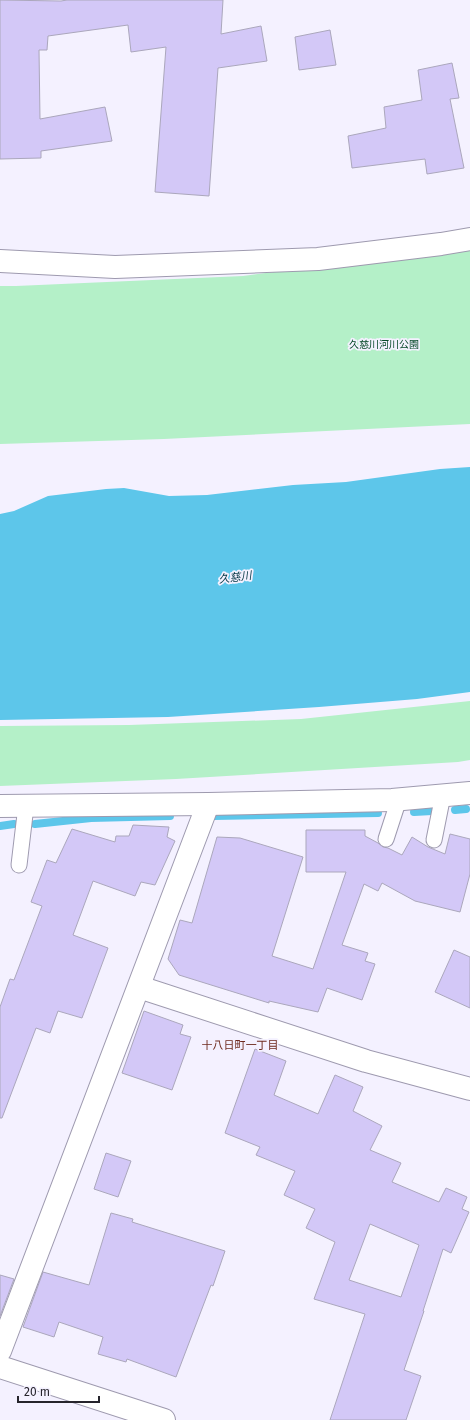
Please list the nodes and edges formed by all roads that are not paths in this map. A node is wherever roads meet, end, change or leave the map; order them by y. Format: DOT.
graph roads {
  1 [pos="470,239"];
  2 [pos="0,261"];
  3 [pos="470,793"];
  4 [pos="443,795"];
  5 [pos="400,799"];
  6 [pos="208,804"];
  7 [pos="0,806"];
  8 [pos="26,806"];
  9 [pos="386,839"];
  10 [pos="434,840"];
  11 [pos="19,865"];
  12 [pos="139,987"];
  13 [pos="470,1089"];
  14 [pos="0,1351"];
  15 [pos="0,1367"];
  16 [pos="164,1420"];
  1 -- 2 [label="main road"];
  3 -- 4 [label="main road"];
  4 -- 5 [label="main road"];
  4 -- 10 [label="lane"];
  5 -- 6 [label="main road"];
  5 -- 9 [label="lane"];
  6 -- 8 [label="main road"];
  6 -- 12 [label="main road"];
  7 -- 8 [label="main road"];
  8 -- 11 [label="lane"];
  12 -- 13 [label="main road"];
  12 -- 14 [label="main road"];
  15 -- 16 [label="main road"];
}
